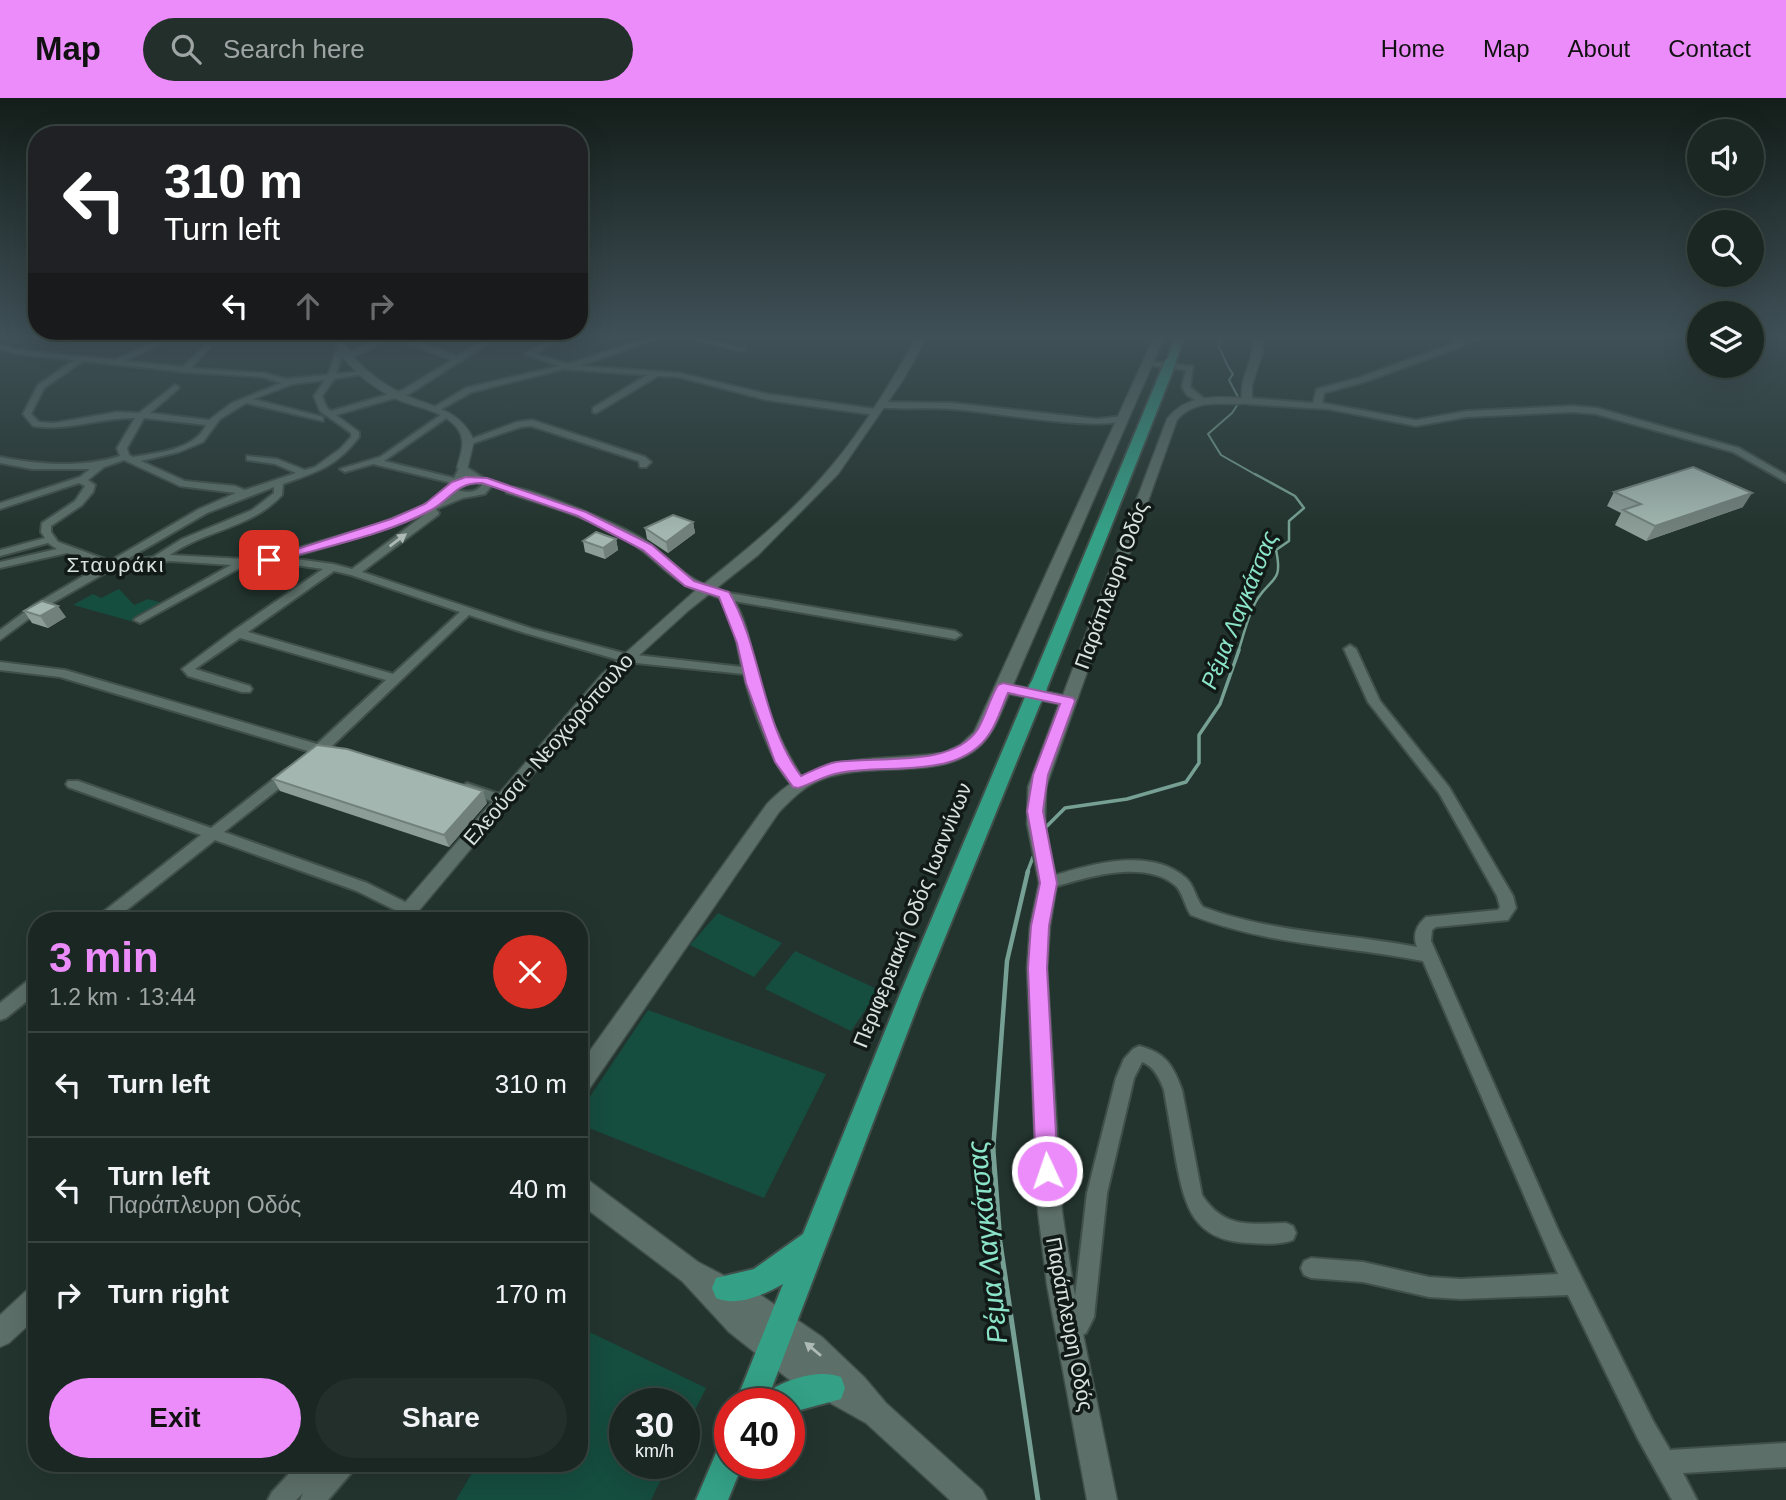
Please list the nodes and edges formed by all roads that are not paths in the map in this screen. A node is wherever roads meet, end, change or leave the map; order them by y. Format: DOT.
graph roads {
  1 [pos="33,400"];
  2 [pos="159,400"];
  3 [pos="245,400"];
  4 [pos="247,400"];
  5 [pos="319,400"];
  6 [pos="379,400"];
  7 [pos="411,400"];
  8 [pos="457,400"];
  9 [pos="612,400"];
  10 [pos="798,400"];
  11 [pos="882,400"];
  12 [pos="1130,400"];
  13 [pos="1155,400"];
  14 [pos="1317,400"];
  15 [pos="1203,401"];
  16 [pos="1248,401"];
  17 [pos="1317,405"];
  18 [pos="877,409"];
  19 [pos="596,410"];
  20 [pos="440,412"];
  21 [pos="141,416"];
  22 [pos="327,416"];
  23 [pos="1122,419"];
  24 [pos="211,423"];
  25 [pos="304,426"];
  26 [pos="468,442"];
  27 [pos="128,458"];
  28 [pos="250,458"];
  29 [pos="0,460"];
  30 [pos="375,462"];
  31 [pos="643,465"];
  32 [pos="99,466"];
  33 [pos="463,468"];
  34 [pos="345,469"];
  35 [pos="307,474"];
  36 [pos="80,480"];
  37 [pos="1786,480"];
  38 [pos="278,483"];
  39 [pos="482,484"];
  40 [pos="456,490"];
  41 [pos="510,490"];
  42 [pos="244,493"];
  43 [pos="0,506"];
  44 [pos="429,506"];
  45 [pos="49,540"];
  46 [pos="69,549"];
  47 [pos="0,553"];
  48 [pos="156,560"];
  49 [pos="269,560"];
  50 [pos="243,562"];
  51 [pos="0,565"];
  52 [pos="109,566"];
  53 [pos="333,567"];
  54 [pos="354,573"];
  55 [pos="706,589"];
  56 [pos="725,596"];
  57 [pos="467,611"];
  58 [pos="141,620"];
  59 [pos="237,633"];
  60 [pos="955,635"];
  61 [pos="0,636"];
  62 [pos="1350,649"];
  63 [pos="626,658"];
  64 [pos="0,666"];
  65 [pos="749,671"];
  66 [pos="397,678"];
  67 [pos="1003,688"];
  68 [pos="246,689"];
  69 [pos="1068,701"];
  70 [pos="343,753"];
  71 [pos="310,758"];
  72 [pos="798,783"];
  73 [pos="74,784"];
  74 [pos="459,786"];
  75 [pos="503,800"];
  76 [pos="215,833"];
  77 [pos="1048,883"];
  78 [pos="114,912"];
  79 [pos="400,912"];
  80 [pos="407,912"];
  81 [pos="1428,955"];
  82 [pos="28,990"];
  83 [pos="0,1013"];
  84 [pos="588,1072"];
  85 [pos="588,1195"];
  86 [pos="1286,1233"];
  87 [pos="812,1243"];
  88 [pos="1311,1268"];
  89 [pos="689,1271"];
  90 [pos="1573,1284"];
  91 [pos="726,1288"];
  92 [pos="28,1307"];
  93 [pos="1068,1331"];
  94 [pos="0,1334"];
  95 [pos="776,1336"];
  96 [pos="756,1388"];
  97 [pos="830,1388"];
  98 [pos="805,1391"];
  99 [pos="876,1413"];
  100 [pos="1786,1455"];
  101 [pos="1665,1462"];
  102 [pos="306,1472"];
  103 [pos="337,1472"];
  104 [pos="721,1479"];
  105 [pos="1101,1499"];
  106 [pos="280,1500"];
  107 [pos="312,1500"];
  108 [pos="712,1500"];
  109 [pos="972,1500"];
  110 [pos="1685,1500"];
  1 -- 21 [label="street"];
  2 -- 21 [label="street"];
  3 -- 24 [label="street"];
  4 -- 22 [label="street"];
  5 -- 22 [label="street"];
  6 -- 22 [label="street"];
  7 -- 20 [label="street"];
  8 -- 20 [label="street"];
  9 -- 19 [label="street"];
  10 -- 18 [label="street"];
  11 -- 18 [label="street, Ελεούσα - Νεοχωρόπουλο"];
  12 -- 23 [label="street"];
  13 -- 87 [label="highway, Περιφερειακή Οδός Ιωαννίνων"];
  14 -- 17 [label="street"];
  15 -- 16 [label="street, Παράπλευρη Οδός"];
  15 -- 69 [label="street, Παράπλευρη Οδός"];
  16 -- 17 [label="street"];
  17 -- 37 [label="street"];
  18 -- 23 [label="street"];
  18 -- 55 [label="street, Ελεούσα - Νεοχωρόπουλο"];
  20 -- 26 [label="street"];
  20 -- 30 [label="street"];
  21 -- 24 [label="street"];
  21 -- 27 [label="street"];
  22 -- 25 [label="street"];
  22 -- 35 [label="street"];
  23 -- 67 [label="street"];
  24 -- 27 [label="street"];
  26 -- 31 [label="street"];
  26 -- 33 [label="street"];
  27 -- 32 [label="street"];
  27 -- 42 [label="street"];
  28 -- 35 [label="street"];
  29 -- 32 [label="street"];
  30 -- 34 [label="street"];
  30 -- 40 [label="street"];
  32 -- 36 [label="street"];
  33 -- 39 [label="street"];
  33 -- 40 [label="street"];
  35 -- 38 [label="street"];
  36 -- 43 [label="street"];
  36 -- 45 [label="street"];
  38 -- 42 [label="street"];
  38 -- 48 [label="street"];
  39 -- 40 [label="street"];
  39 -- 40 [label="street"];
  39 -- 41 [label="street"];
  40 -- 44 [label="street"];
  41 -- 55 [label="street"];
  42 -- 52 [label="street"];
  44 -- 49 [label="street"];
  54 -- 44 [label="street, one-way"];
  45 -- 46 [label="street"];
  45 -- 47 [label="street"];
  46 -- 51 [label="street"];
  46 -- 52 [label="street"];
  48 -- 50 [label="street"];
  48 -- 52 [label="street"];
  49 -- 50 [label="street"];
  49 -- 53 [label="street"];
  50 -- 58 [label="street"];
  52 -- 61 [label="street"];
  53 -- 54 [label="street"];
  53 -- 59 [label="street"];
  54 -- 57 [label="street"];
  55 -- 56 [label="street"];
  55 -- 63 [label="street, Ελεούσα - Νεοχωρόπουλο"];
  56 -- 60 [label="street"];
  56 -- 65 [label="street"];
  57 -- 63 [label="street"];
  57 -- 66 [label="street"];
  59 -- 66 [label="street"];
  59 -- 68 [label="street"];
  62 -- 81 [label="street"];
  63 -- 65 [label="street"];
  63 -- 75 [label="street, Ελεούσα - Νεοχωρόπουλο"];
  64 -- 71 [label="street"];
  65 -- 72 [label="street"];
  66 -- 71 [label="street"];
  67 -- 69 [label="street"];
  67 -- 72 [label="street"];
  69 -- 77 [label="street, Παράπλευρη Οδός"];
  70 -- 71 [label="street"];
  71 -- 76 [label="street"];
  72 -- 84 [label="street"];
  73 -- 76 [label="street"];
  74 -- 75 [label="street"];
  75 -- 80 [label="street, Ελεούσα - Νεοχωρόπουλο"];
  76 -- 78 [label="street"];
  76 -- 79 [label="street"];
  77 -- 81 [label="street"];
  77 -- 93 [label="street, Παράπλευρη Οδός"];
  81 -- 90 [label="street"];
  82 -- 83 [label="street"];
  85 -- 89 [label="street"];
  86 -- 93 [label="street"];
  87 -- 91 [label="highway"];
  87 -- 95 [label="highway, Περιφερειακή Οδός Ιωαννίνων"];
  88 -- 90 [label="street"];
  89 -- 91 [label="street"];
  89 -- 95 [label="street"];
  90 -- 101 [label="street"];
  91 -- 95 [label="street"];
  92 -- 94 [label="street"];
  93 -- 105 [label="street, Παράπλευρη Οδός"];
  95 -- 96 [label="highway, Περιφερειακή Οδός Ιωαννίνων"];
  95 -- 97 [label="street"];
  99 -- 95 [label="street, one-way"];
  97 -- 98 [label="highway"];
  97 -- 99 [label="street"];
  99 -- 109 [label="street"];
  100 -- 101 [label="street"];
  101 -- 110 [label="street"];
  102 -- 106 [label="street"];
  103 -- 107 [label="street"];
  104 -- 108 [label="highway"];
}
